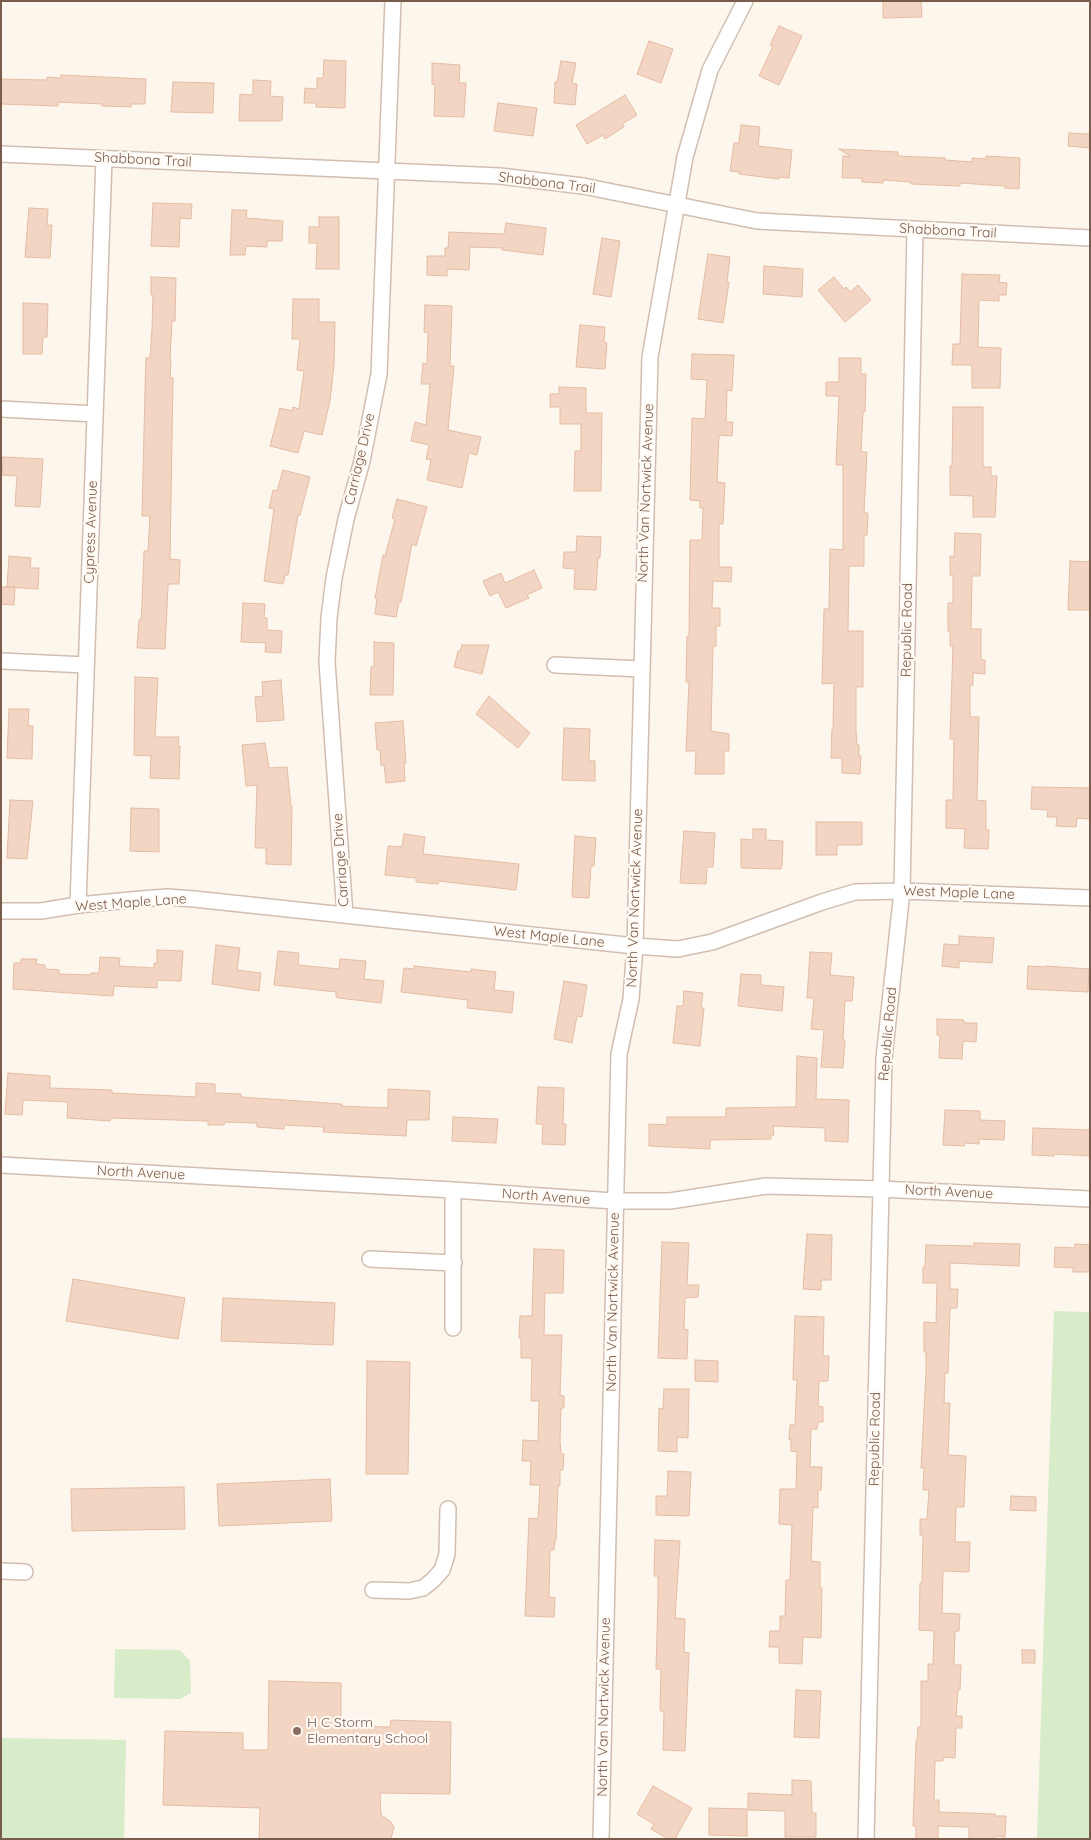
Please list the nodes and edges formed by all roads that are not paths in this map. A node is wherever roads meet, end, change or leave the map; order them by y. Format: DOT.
graph roads {
  1 [pos="393,1"];
  2 [pos="745,1"];
  3 [pos="1,154"];
  4 [pos="104,158"];
  5 [pos="387,172"];
  6 [pos="676,206"];
  7 [pos="915,230"];
  8 [pos="1090,238"];
  9 [pos="1,409"];
  10 [pos="96,414"];
  11 [pos="1,661"];
  12 [pos="86,665"];
  13 [pos="554,665"];
  14 [pos="641,669"];
  15 [pos="902,891"];
  16 [pos="1090,898"];
  17 [pos="78,905"];
  18 [pos="1,911"];
  19 [pos="345,915"];
  20 [pos="635,946"];
  21 [pos="1,1165"];
  22 [pos="880,1189"];
  23 [pos="454,1190"];
  24 [pos="1090,1199"];
  25 [pos="614,1201"];
  26 [pos="370,1259"];
  27 [pos="454,1263"];
  28 [pos="453,1328"];
  29 [pos="448,1509"];
  30 [pos="1,1571"];
  31 [pos="25,1572"];
  32 [pos="373,1590"];
  33 [pos="601,1839"];
  34 [pos="866,1839"];
  1 -- 5 [label="street, Carriage Drive"];
  2 -- 6 [label="street, North Van Nortwick Avenue"];
  3 -- 4 [label="street, Shabbona Trail"];
  4 -- 5 [label="street, Shabbona Trail"];
  4 -- 10 [label="street, Cypress Avenue"];
  5 -- 6 [label="street, Shabbona Trail"];
  5 -- 19 [label="street, Carriage Drive"];
  6 -- 7 [label="street, Shabbona Trail"];
  6 -- 14 [label="street, North Van Nortwick Avenue"];
  7 -- 8 [label="street, Shabbona Trail"];
  7 -- 15 [label="street, Republic Road"];
  9 -- 10 [label="street"];
  10 -- 12 [label="street, Cypress Avenue"];
  11 -- 12 [label="street"];
  12 -- 17 [label="street, Cypress Avenue"];
  13 -- 14 [label="street"];
  14 -- 20 [label="street, North Van Nortwick Avenue"];
  15 -- 16 [label="street, West Maple Lane"];
  15 -- 20 [label="street, West Maple Lane"];
  15 -- 22 [label="street, Republic Road"];
  17 -- 18 [label="street, West Maple Lane"];
  17 -- 19 [label="street, West Maple Lane"];
  19 -- 20 [label="street, West Maple Lane"];
  20 -- 25 [label="street, North Van Nortwick Avenue"];
  21 -- 23 [label="street, North Avenue"];
  22 -- 24 [label="street, North Avenue"];
  22 -- 25 [label="street, North Avenue"];
  22 -- 34 [label="street, Republic Road"];
  23 -- 25 [label="street, North Avenue"];
  23 -- 27 [label="street"];
  25 -- 33 [label="street, North Van Nortwick Avenue"];
  26 -- 27 [label="street"];
  27 -- 28 [label="street"];
  29 -- 32 [label="street"];
  30 -- 31 [label="street"];
}
